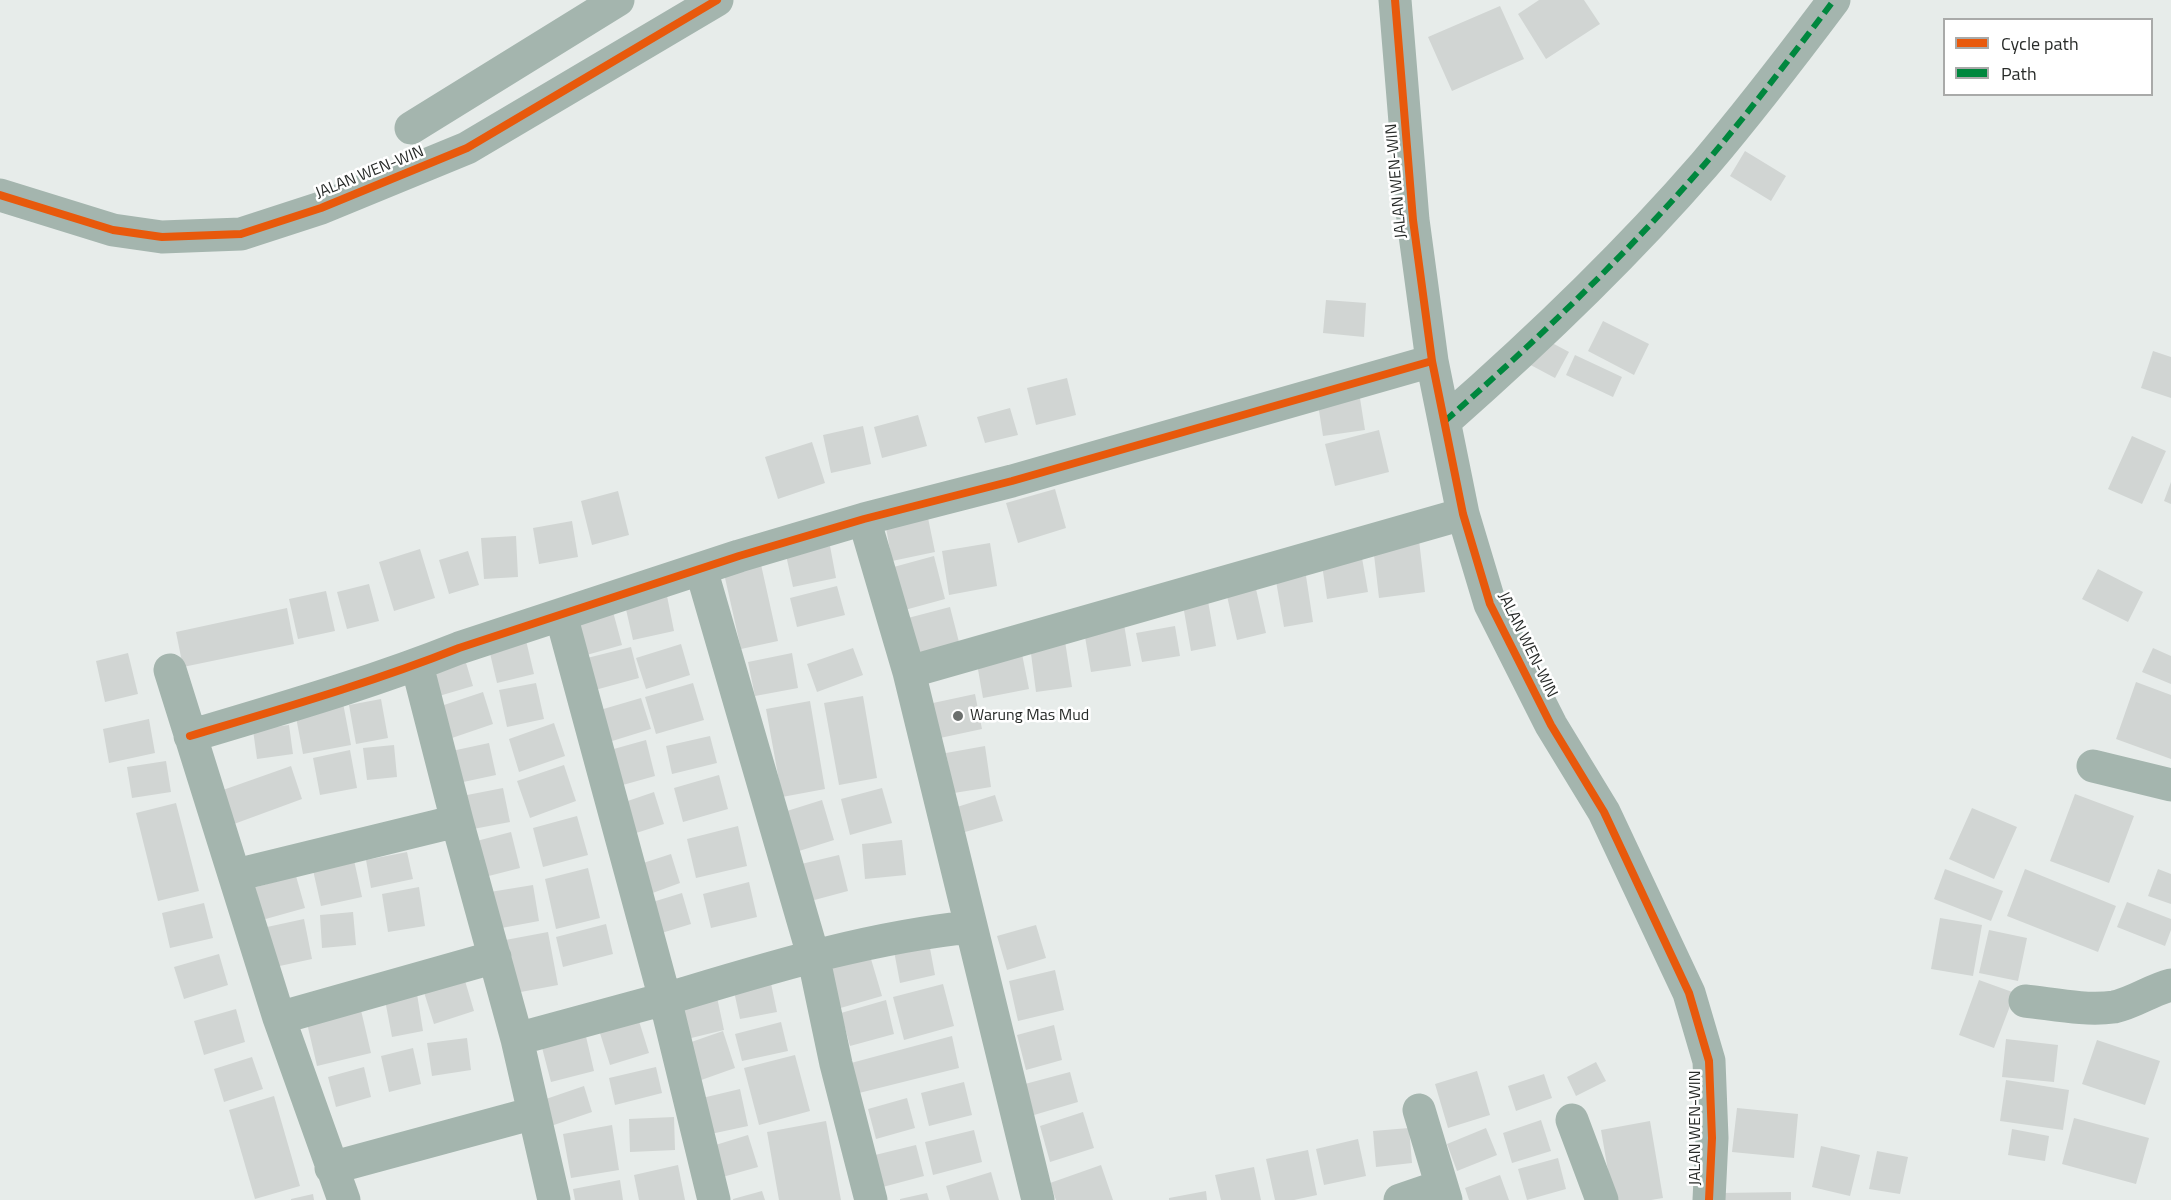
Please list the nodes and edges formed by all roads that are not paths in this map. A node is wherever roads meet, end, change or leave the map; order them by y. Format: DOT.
graph roads {
  1 [pos="618,0"];
  2 [pos="717,0"];
  3 [pos="1395,0"];
  4 [pos="1834,0"];
  5 [pos="411,128"];
  6 [pos="0,195"];
  7 [pos="1432,361"];
  8 [pos="1445,421"];
  9 [pos="1463,514"];
  10 [pos="864,519"];
  11 [pos="701,569"];
  12 [pos="561,615"];
  13 [pos="417,665"];
  14 [pos="170,670"];
  15 [pos="909,672"];
  16 [pos="189,736"];
  17 [pos="2092,766"];
  18 [pos="2171,785"];
  19 [pos="457,821"];
  20 [pos="236,875"];
  21 [pos="971,927"];
  22 [pos="813,956"];
  23 [pos="495,957"];
  24 [pos="2171,985"];
  25 [pos="665,999"];
  26 [pos="2025,1001"];
  27 [pos="279,1018"];
  28 [pos="517,1039"];
  29 [pos="1419,1110"];
  30 [pos="534,1113"];
  31 [pos="1572,1120"];
  32 [pos="331,1168"];
  33 [pos="1443,1193"];
  34 [pos="344,1200"];
  35 [pos="554,1200"];
  36 [pos="714,1200"];
  37 [pos="871,1200"];
  38 [pos="1038,1200"];
  39 [pos="1400,1200"];
  40 [pos="1602,1200"];
  41 [pos="1709,1200"];
  1 -- 5 [label="street"];
  2 -- 6 [label="street, JALAN WEN-WIN"];
  3 -- 7 [label="street, JALAN WEN-WIN"];
  4 -- 8 [label="street"];
  7 -- 8 [label="street, JALAN WEN-WIN"];
  7 -- 10 [label="street"];
  8 -- 9 [label="street, JALAN WEN-WIN"];
  9 -- 15 [label="street"];
  9 -- 41 [label="street, JALAN WEN-WIN"];
  10 -- 11 [label="street"];
  10 -- 15 [label="street"];
  11 -- 12 [label="street"];
  11 -- 22 [label="street"];
  12 -- 13 [label="street"];
  12 -- 25 [label="street"];
  13 -- 16 [label="street"];
  13 -- 19 [label="street"];
  14 -- 16 [label="street"];
  15 -- 21 [label="street"];
  16 -- 20 [label="street"];
  17 -- 18 [label="street"];
  19 -- 20 [label="street"];
  19 -- 23 [label="street"];
  20 -- 27 [label="street"];
  21 -- 22 [label="street"];
  21 -- 38 [label="street"];
  22 -- 25 [label="street"];
  22 -- 37 [label="street"];
  23 -- 27 [label="street"];
  23 -- 28 [label="street"];
  24 -- 26 [label="street"];
  25 -- 28 [label="street"];
  25 -- 36 [label="street"];
  27 -- 32 [label="street"];
  28 -- 30 [label="street"];
  29 -- 33 [label="street"];
  30 -- 32 [label="street"];
  30 -- 35 [label="street"];
  31 -- 40 [label="street"];
  32 -- 34 [label="street"];
  33 -- 39 [label="street"];
}
